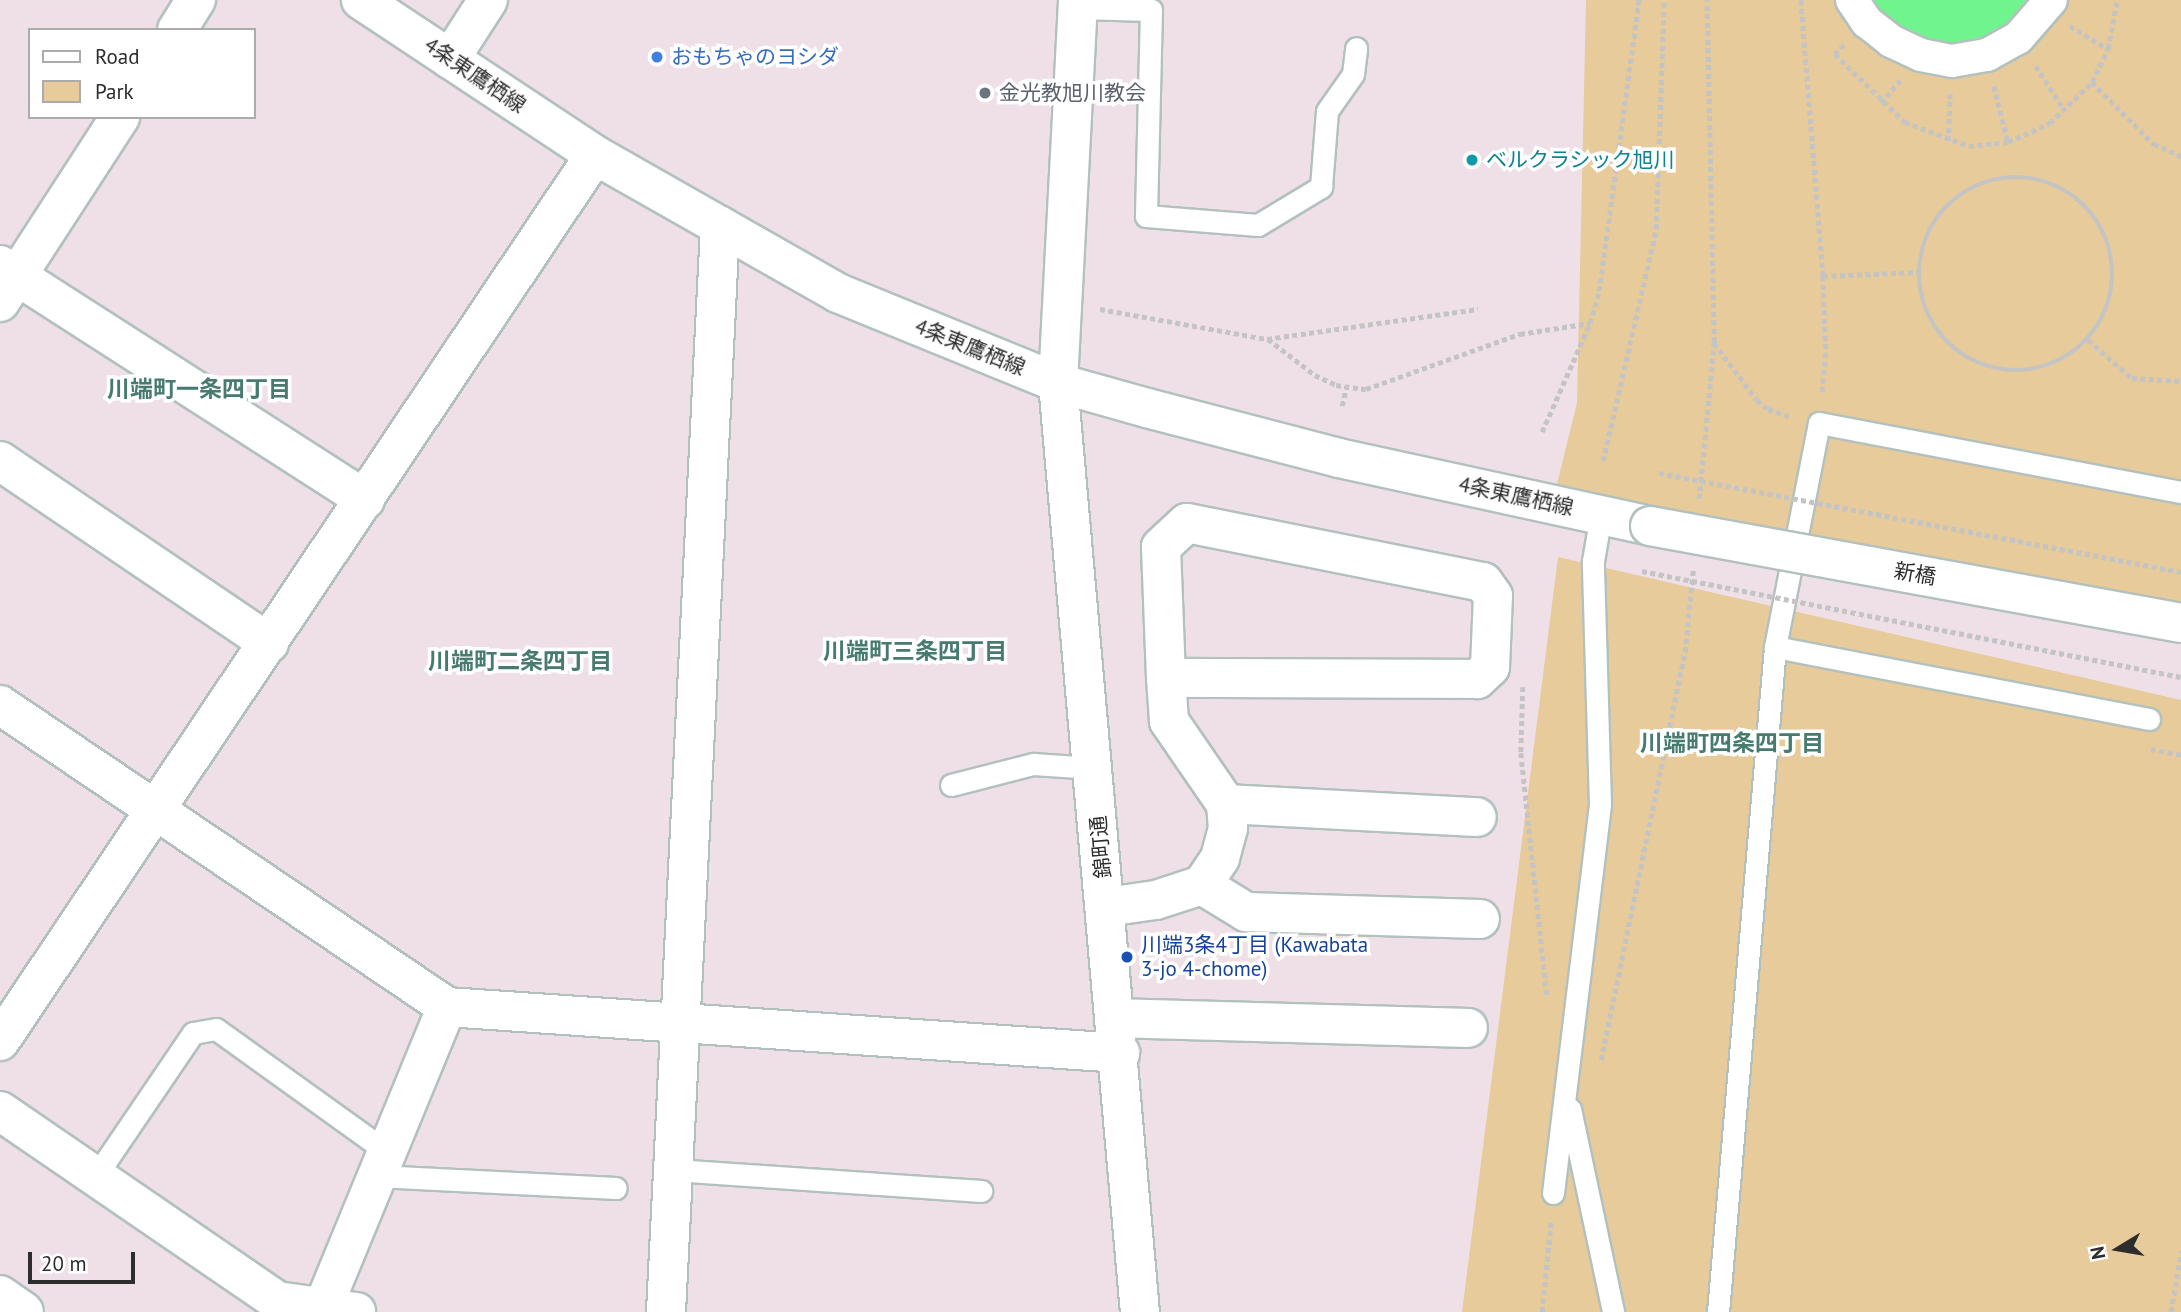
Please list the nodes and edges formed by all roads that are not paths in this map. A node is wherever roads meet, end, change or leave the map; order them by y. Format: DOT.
graph roads {
  1 [pos="196,0"];
  2 [pos="361,0"];
  3 [pos="488,0"];
  4 [pos="1852,0"];
  5 [pos="1077,4"];
  6 [pos="2049,5"];
  7 [pos="178,28"];
  8 [pos="1356,48"];
  9 [pos="450,58"];
  10 [pos="119,119"];
  11 [pos="595,155"];
  12 [pos="720,226"];
  13 [pos="6,281"];
  14 [pos="1058,383"];
  15 [pos="0,461"];
  16 [pos="2181,492"];
  17 [pos="365,499"];
  18 [pos="1601,514"];
  19 [pos="1650,526"];
  20 [pos="2181,623"];
  21 [pos="269,643"];
  22 [pos="1775,647"];
  23 [pos="1166,678"];
  24 [pos="0,705"];
  25 [pos="2149,719"];
  26 [pos="1093,768"];
  27 [pos="951,785"];
  28 [pos="1226,804"];
  29 [pos="156,812"];
  30 [pos="1477,817"];
  31 [pos="1202,885"];
  32 [pos="1106,907"];
  33 [pos="1480,919"];
  34 [pos="447,1007"];
  35 [pos="681,1026"];
  36 [pos="1468,1028"];
  37 [pos="1117,1035"];
  38 [pos="0,1041"];
  39 [pos="1567,1095"];
  40 [pos="0,1111"];
  41 [pos="382,1164"];
  42 [pos="674,1170"];
  43 [pos="95,1177"];
  44 [pos="616,1188"];
  45 [pos="981,1191"];
  46 [pos="1553,1193"];
  47 [pos="0,1295"];
  48 [pos="333,1311"];
  49 [pos="24,1312"];
  50 [pos="666,1312"];
  51 [pos="1140,1312"];
  52 [pos="1613,1312"];
  53 [pos="1718,1312"];
  1 -- 7 [label="street"];
  2 -- 9 [label="street, 4条東鷹栖線"];
  3 -- 9 [label="street"];
  4 -- 6 [label="street"];
  5 -- 8 [label="lane"];
  5 -- 14 [label="street, 錦町通"];
  9 -- 11 [label="street, 4条東鷹栖線"];
  10 -- 13 [label="street"];
  11 -- 12 [label="street, 4条東鷹栖線"];
  11 -- 17 [label="street"];
  12 -- 14 [label="street, 4条東鷹栖線"];
  12 -- 35 [label="street"];
  13 -- 17 [label="street"];
  14 -- 18 [label="street, 4条東鷹栖線"];
  14 -- 26 [label="street, 錦町通"];
  15 -- 21 [label="street"];
  16 -- 22 [label="lane"];
  17 -- 21 [label="street"];
  18 -- 19 [label="street, 4条東鷹栖線"];
  18 -- 39 [label="lane"];
  19 -- 20 [label="street, 新橋, bridge"];
  21 -- 29 [label="street"];
  22 -- 25 [label="lane"];
  22 -- 53 [label="lane"];
  23 -- 23 [label="street"];
  23 -- 28 [label="street"];
  24 -- 29 [label="street"];
  26 -- 27 [label="lane"];
  26 -- 32 [label="street, 錦町通"];
  28 -- 30 [label="street"];
  28 -- 31 [label="street"];
  29 -- 34 [label="street"];
  29 -- 38 [label="street"];
  31 -- 32 [label="street"];
  31 -- 33 [label="street"];
  32 -- 37 [label="street, 錦町通"];
  34 -- 35 [label="street"];
  34 -- 41 [label="street"];
  35 -- 37 [label="street"];
  35 -- 42 [label="street"];
  36 -- 37 [label="street"];
  37 -- 51 [label="street, 錦町通"];
  39 -- 46 [label="lane"];
  39 -- 52 [label="lane"];
  40 -- 43 [label="street"];
  41 -- 43 [label="lane"];
  41 -- 44 [label="lane"];
  41 -- 48 [label="street"];
  42 -- 45 [label="lane"];
  42 -- 50 [label="street"];
  43 -- 48 [label="street"];
  47 -- 49 [label="street"];
}
